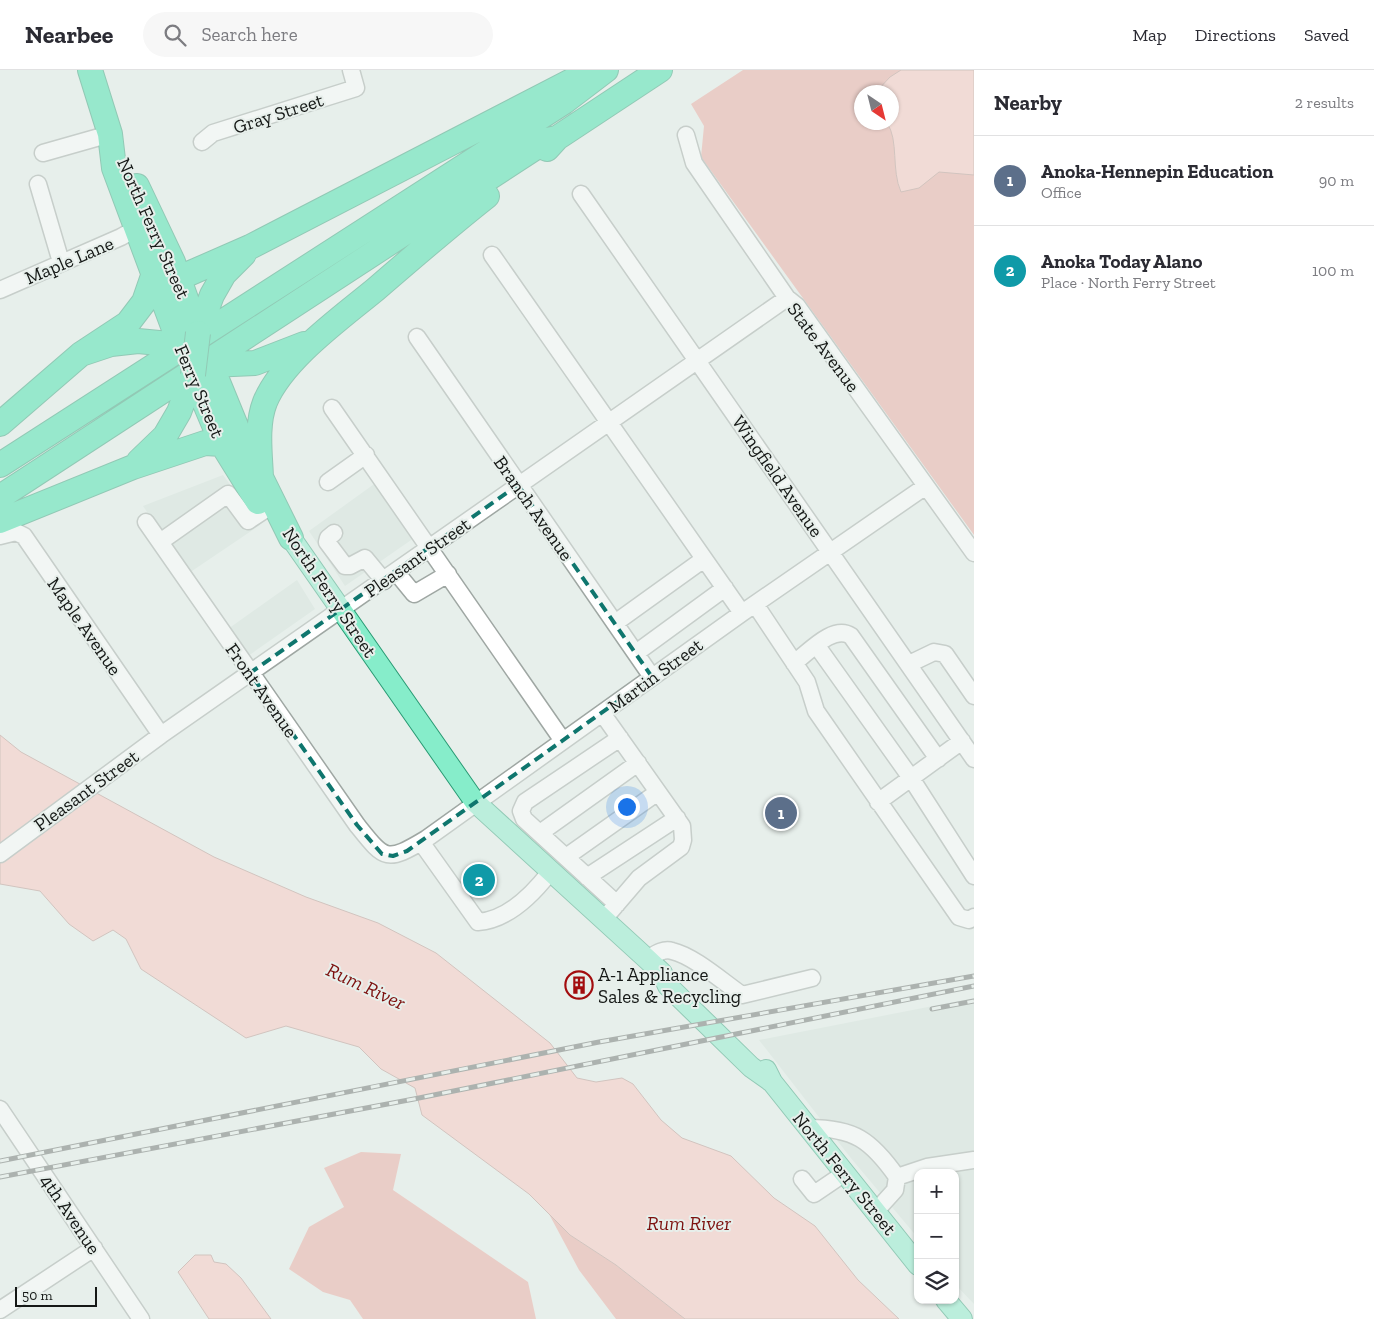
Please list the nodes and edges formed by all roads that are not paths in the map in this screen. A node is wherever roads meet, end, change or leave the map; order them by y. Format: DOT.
graph roads {
  1 [pos="90,70"];
  2 [pos="351,70"];
  3 [pos="591,70"];
  4 [pos="606,70"];
  5 [pos="660,70"];
  6 [pos="110,134"];
  7 [pos="686,135"];
  8 [pos="557,138"];
  9 [pos="202,142"];
  10 [pos="43,153"];
  11 [pos="38,184"];
  12 [pos="581,194"];
  13 [pos="137,228"];
  14 [pos="250,247"];
  15 [pos="492,255"];
  16 [pos="61,262"];
  17 [pos="153,276"];
  18 [pos="179,278"];
  19 [pos="0,290"];
  20 [pos="787,298"];
  21 [pos="178,309"];
  22 [pos="417,337"];
  23 [pos="317,339"];
  24 [pos="81,354"];
  25 [pos="196,355"];
  26 [pos="696,360"];
  27 [pos="212,395"];
  28 [pos="332,408"];
  29 [pos="607,422"];
  30 [pos="0,424"];
  31 [pos="222,444"];
  32 [pos="366,455"];
  33 [pos="0,465"];
  34 [pos="132,467"];
  35 [pos="261,477"];
  36 [pos="328,482"];
  37 [pos="518,485"];
  38 [pos="926,486"];
  39 [pos="0,497"];
  40 [pos="263,511"];
  41 [pos="0,521"];
  42 [pos="146,522"];
  43 [pos="334,533"];
  44 [pos="0,536"];
  45 [pos="291,538"];
  46 [pos="160,542"];
  47 [pos="430,548"];
  48 [pos="830,551"];
  49 [pos="974,553"];
  50 [pos="704,559"];
  51 [pos="448,574"];
  52 [pos="390,577"];
  53 [pos="725,588"];
  54 [pos="748,608"];
  55 [pos="340,612"];
  56 [pos="614,623"];
  57 [pos="817,646"];
  58 [pos="636,653"];
  59 [pos="794,663"];
  60 [pos="909,664"];
  61 [pos="250,674"];
  62 [pos="652,677"];
  63 [pos="974,696"];
  64 [pos="602,713"];
  65 [pos="161,735"];
  66 [pos="620,738"];
  67 [pos="563,741"];
  68 [pos="962,741"];
  69 [pos="938,759"];
  70 [pos="974,759"];
  71 [pos="638,763"];
  72 [pos="911,778"];
  73 [pos="658,792"];
  74 [pos="475,802"];
  75 [pos="878,802"];
  76 [pos="676,818"];
  77 [pos="540,834"];
  78 [pos="421,842"];
  79 [pos="0,854"];
  80 [pos="382,854"];
  81 [pos="566,857"];
  82 [pos="550,872"];
  83 [pos="974,876"];
  84 [pos="587,877"];
  85 [pos="617,904"];
  86 [pos="974,917"];
  87 [pos="603,920"];
  88 [pos="647,959"];
  89 [pos="812,978"];
  90 [pos="0,1109"];
  91 [pos="809,1128"];
  92 [pos="974,1160"];
  93 [pos="845,1173"];
  94 [pos="897,1177"];
  95 [pos="802,1179"];
  96 [pos="876,1212"];
  97 [pos="94,1248"];
  98 [pos="914,1259"];
  99 [pos="949,1304"];
  100 [pos="0,1310"];
  101 [pos="142,1319"];
  102 [pos="962,1319"];
  1 -- 6 [label="highway, North Ferry Street"];
  2 -- 9 [label="street, Gray Street"];
  3 -- 14 [label="highway"];
  4 -- 33 [label="highway"];
  5 -- 8 [label="highway"];
  6 -- 10 [label="street"];
  6 -- 13 [label="highway, North Ferry Street"];
  6 -- 18 [label="highway, North Ferry Street"];
  7 -- 20 [label="street, State Avenue"];
  8 -- 23 [label="highway"];
  8 -- 39 [label="highway"];
  11 -- 16 [label="street"];
  12 -- 26 [label="street, Wingfield Avenue"];
  13 -- 16 [label="street, Maple Lane"];
  13 -- 17 [label="highway, Ferry Street"];
  14 -- 18 [label="highway"];
  14 -- 25 [label="highway"];
  15 -- 29 [label="street"];
  16 -- 19 [label="street, Maple Lane"];
  17 -- 21 [label="highway, Ferry Street"];
  17 -- 24 [label="highway"];
  18 -- 21 [label="highway, North Ferry Street"];
  20 -- 26 [label="street, Pleasant Street"];
  20 -- 38 [label="street, State Avenue"];
  21 -- 25 [label="highway, Ferry Street"];
  22 -- 37 [label="street, Branch Avenue"];
  23 -- 25 [label="highway"];
  23 -- 35 [label="highway"];
  24 -- 25 [label="highway"];
  24 -- 30 [label="highway"];
  25 -- 27 [label="highway, Ferry Street"];
  25 -- 34 [label="highway"];
  26 -- 29 [label="street, Pleasant Street"];
  26 -- 48 [label="street, Wingfield Avenue"];
  27 -- 31 [label="highway, Ferry Street"];
  27 -- 35 [label="highway, North Ferry Street"];
  28 -- 32 [label="street"];
  29 -- 37 [label="street, Pleasant Street"];
  29 -- 50 [label="street"];
  31 -- 34 [label="highway"];
  31 -- 40 [label="highway, Ferry Street"];
  32 -- 36 [label="street"];
  32 -- 47 [label="street"];
  34 -- 41 [label="highway"];
  35 -- 45 [label="highway, North Ferry Street"];
  37 -- 47 [label="street, Pleasant Street"];
  37 -- 56 [label="street, Branch Avenue"];
  38 -- 48 [label="street, Martin Street"];
  38 -- 49 [label="street, State Avenue"];
  40 -- 45 [label="highway, Ferry Street"];
  40 -- 46 [label="street"];
  42 -- 46 [label="street, Front Avenue"];
  43 -- 52 [label="street"];
  44 -- 65 [label="street, Maple Avenue"];
  45 -- 55 [label="main road, North Ferry Street"];
  46 -- 61 [label="street, Front Avenue"];
  47 -- 51 [label="street"];
  47 -- 52 [label="street, Pleasant Street"];
  48 -- 54 [label="street, Martin Street"];
  48 -- 60 [label="street, Wingfield Avenue"];
  50 -- 53 [label="street"];
  50 -- 56 [label="street"];
  51 -- 52 [label="street"];
  51 -- 67 [label="street"];
  52 -- 55 [label="street, Pleasant Street"];
  53 -- 54 [label="street"];
  53 -- 58 [label="street"];
  54 -- 59 [label="street"];
  54 -- 62 [label="street, Martin Street"];
  55 -- 61 [label="street, Pleasant Street"];
  55 -- 74 [label="main road, North Ferry Street"];
  56 -- 58 [label="street, Branch Avenue"];
  57 -- 59 [label="street"];
  57 -- 69 [label="street"];
  57 -- 72 [label="street"];
  58 -- 62 [label="street, Branch Avenue"];
  59 -- 75 [label="street"];
  60 -- 63 [label="street"];
  60 -- 68 [label="street, Wingfield Avenue"];
  61 -- 65 [label="street, Pleasant Street"];
  61 -- 80 [label="street, Front Avenue"];
  62 -- 64 [label="street, Martin Street"];
  64 -- 66 [label="street"];
  64 -- 67 [label="street, Martin Street"];
  65 -- 79 [label="street, Pleasant Street"];
  66 -- 71 [label="street"];
  66 -- 77 [label="street"];
  67 -- 74 [label="street, Martin Street"];
  68 -- 69 [label="street"];
  68 -- 70 [label="street, Wingfield Avenue"];
  69 -- 72 [label="street"];
  71 -- 73 [label="street"];
  71 -- 77 [label="street"];
  72 -- 75 [label="street"];
  72 -- 83 [label="street"];
  73 -- 76 [label="street"];
  73 -- 81 [label="street"];
  74 -- 78 [label="street, Martin Street"];
  74 -- 82 [label="main road, North Ferry Street"];
  75 -- 86 [label="street"];
  76 -- 84 [label="street"];
  76 -- 85 [label="street"];
  77 -- 81 [label="street"];
  78 -- 80 [label="street, Martin Street"];
  78 -- 82 [label="street"];
  81 -- 84 [label="street"];
  82 -- 87 [label="main road, North Ferry Street"];
  84 -- 85 [label="street"];
  85 -- 87 [label="street"];
  87 -- 88 [label="main road, North Ferry Street"];
  88 -- 89 [label="street"];
  88 -- 91 [label="main road, North Ferry Street"];
  90 -- 97 [label="street, 4th Avenue"];
  91 -- 93 [label="main road, North Ferry Street"];
  91 -- 94 [label="street"];
  92 -- 94 [label="street"];
  93 -- 95 [label="street"];
  93 -- 96 [label="main road, North Ferry Street"];
  94 -- 96 [label="street"];
  96 -- 98 [label="main road, North Ferry Street"];
  97 -- 100 [label="street"];
  97 -- 101 [label="street, 4th Avenue"];
  99 -- 102 [label="main road"];
}
